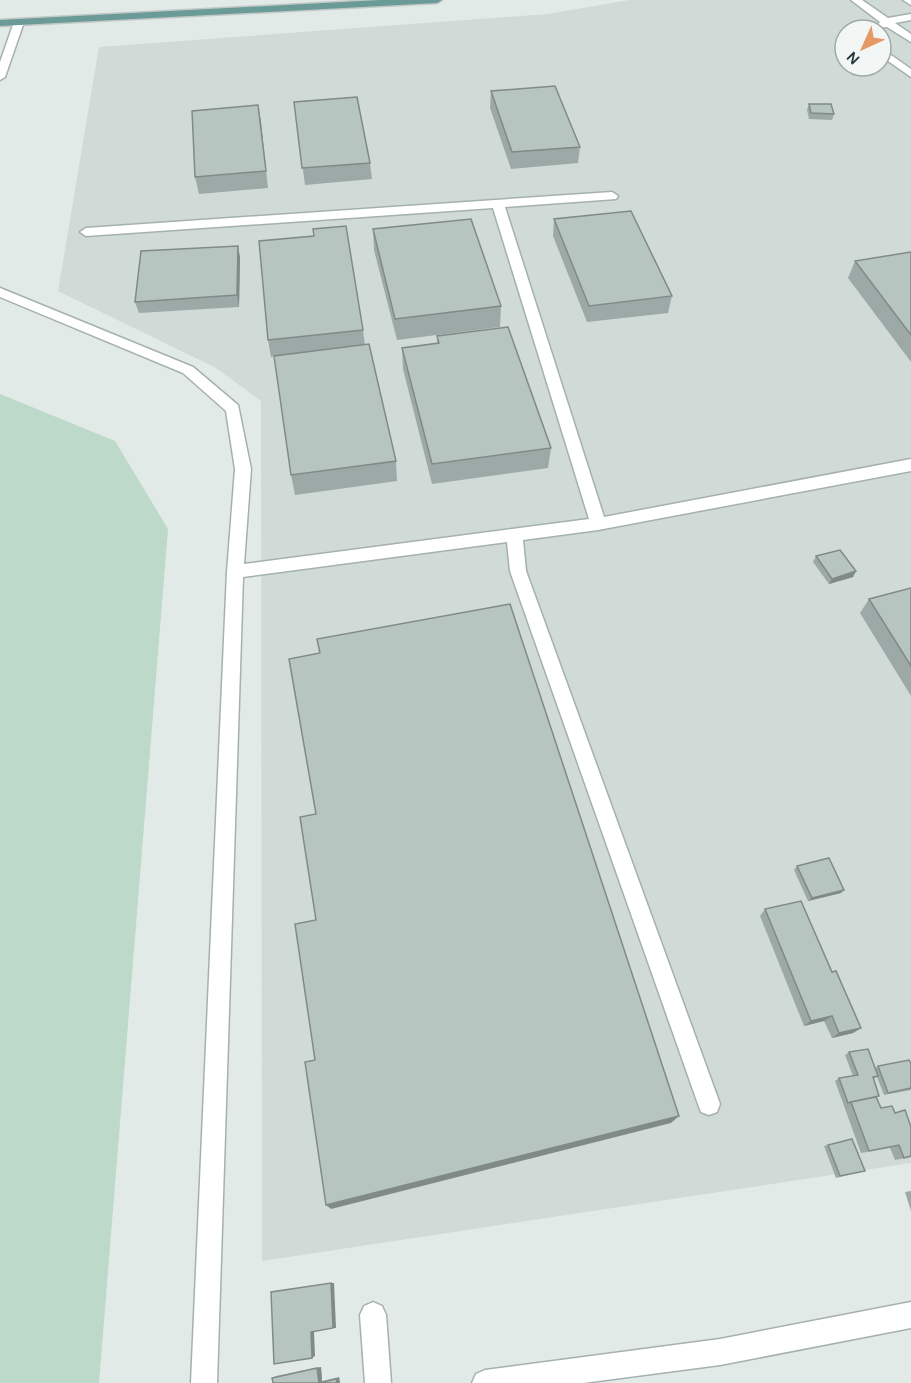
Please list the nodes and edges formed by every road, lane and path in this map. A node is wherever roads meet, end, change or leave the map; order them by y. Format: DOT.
graph roads {
  1 [pos="437,0"];
  2 [pos="856,0"];
  3 [pos="911,17"];
  4 [pos="874,18"];
  5 [pos="20,22"];
  6 [pos="0,23"];
  7 [pos="893,23"];
  8 [pos="893,31"];
  9 [pos="911,39"];
  10 [pos="893,60"];
  11 [pos="911,74"];
  12 [pos="0,77"];
  13 [pos="612,196"];
  14 [pos="498,204"];
  15 [pos="86,232"];
  16 [pos="0,292"];
  17 [pos="911,465"];
  18 [pos="598,524"];
  19 [pos="514,535"];
  20 [pos="235,572"];
  21 [pos="709,1104"];
  22 [pos="373,1315"];
  23 [pos="911,1315"];
  24 [pos="204,1383"];
  25 [pos="378,1383"];
  26 [pos="485,1383"];
  1 -- 5 [label="main road"];
  2 -- 4 [label="street"];
  3 -- 7 [label="street"];
  5 -- 6 [label="main road"];
  5 -- 12 [label="street"];
  8 -- 9 [label="street"];
  10 -- 11 [label="street"];
  13 -- 14 [label="street"];
  14 -- 15 [label="street"];
  14 -- 18 [label="street"];
  16 -- 20 [label="street"];
  17 -- 18 [label="street"];
  18 -- 19 [label="street"];
  19 -- 20 [label="street"];
  19 -- 21 [label="street"];
  20 -- 24 [label="street"];
  22 -- 25 [label="street"];
  23 -- 26 [label="street"];
}
